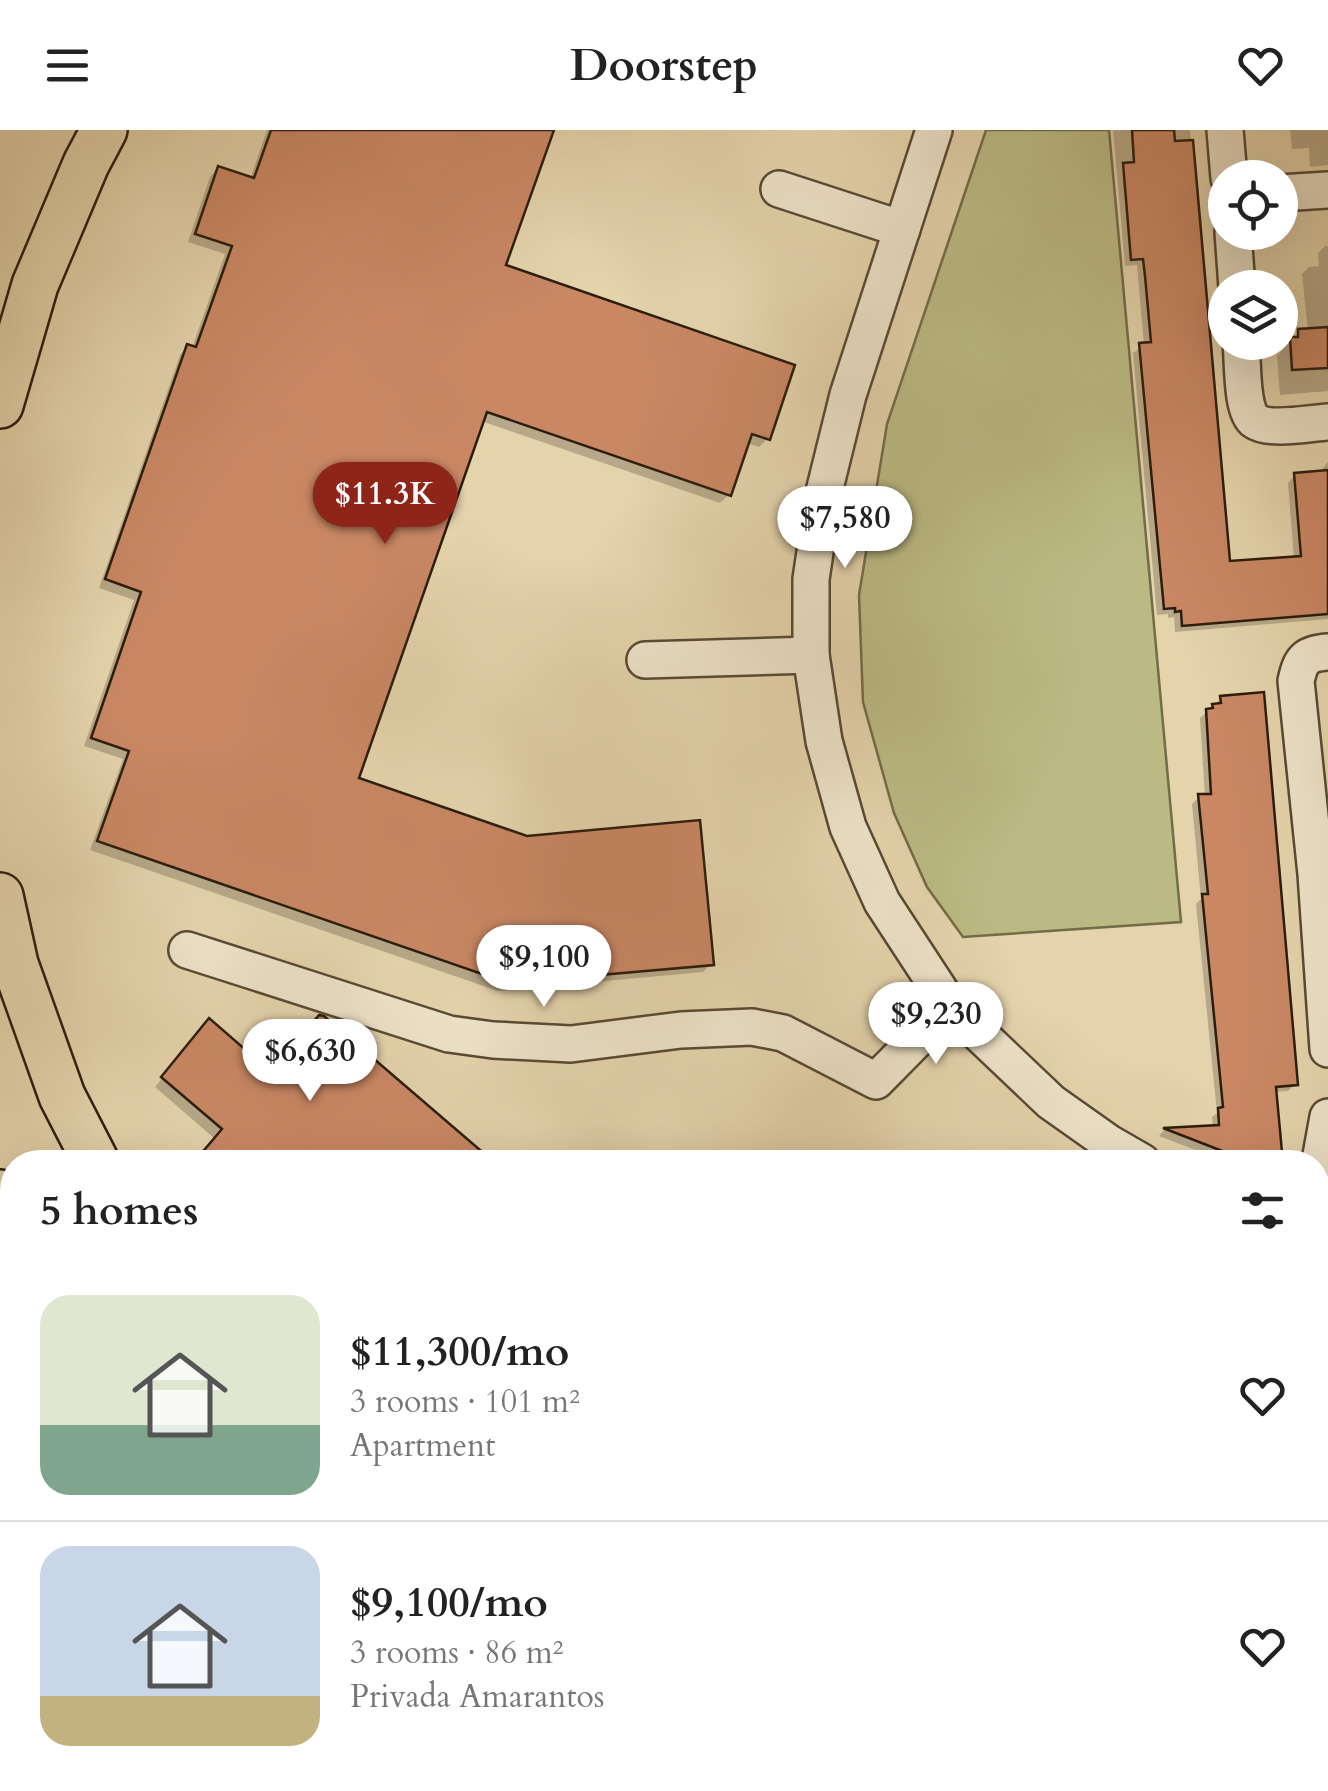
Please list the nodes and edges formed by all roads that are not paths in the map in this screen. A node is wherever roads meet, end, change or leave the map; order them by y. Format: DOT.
graph roads {
  1 [pos="104,130"];
  2 [pos="934,130"];
  3 [pos="1225,130"];
  4 [pos="1228,160"];
  5 [pos="779,189"];
  6 [pos="1328,190"];
  7 [pos="1298,192"];
  8 [pos="902,229"];
  9 [pos="1242,360"];
  10 [pos="0,405"];
  11 [pos="1328,422"];
  12 [pos="1328,652"];
  13 [pos="811,655"];
  14 [pos="644,660"];
  15 [pos="1322,874"];
  16 [pos="0,896"];
  17 [pos="187,950"];
  18 [pos="950,1006"];
  19 [pos="1328,1048"];
  20 [pos="1328,1117"];
  21 [pos="90,1150"];
  22 [pos="1121,1150"];
  23 [pos="1322,1150"];
  1 -- 10 [label="main road"];
  2 -- 8 [label="street"];
  3 -- 4 [label="street"];
  5 -- 8 [label="street"];
  6 -- 7 [label="street"];
  8 -- 13 [label="street"];
  9 -- 11 [label="street"];
  12 -- 15 [label="street"];
  13 -- 14 [label="street"];
  13 -- 18 [label="street"];
  15 -- 19 [label="street"];
  16 -- 21 [label="main road"];
  17 -- 18 [label="street"];
  18 -- 22 [label="street"];
  20 -- 23 [label="street"];
}
